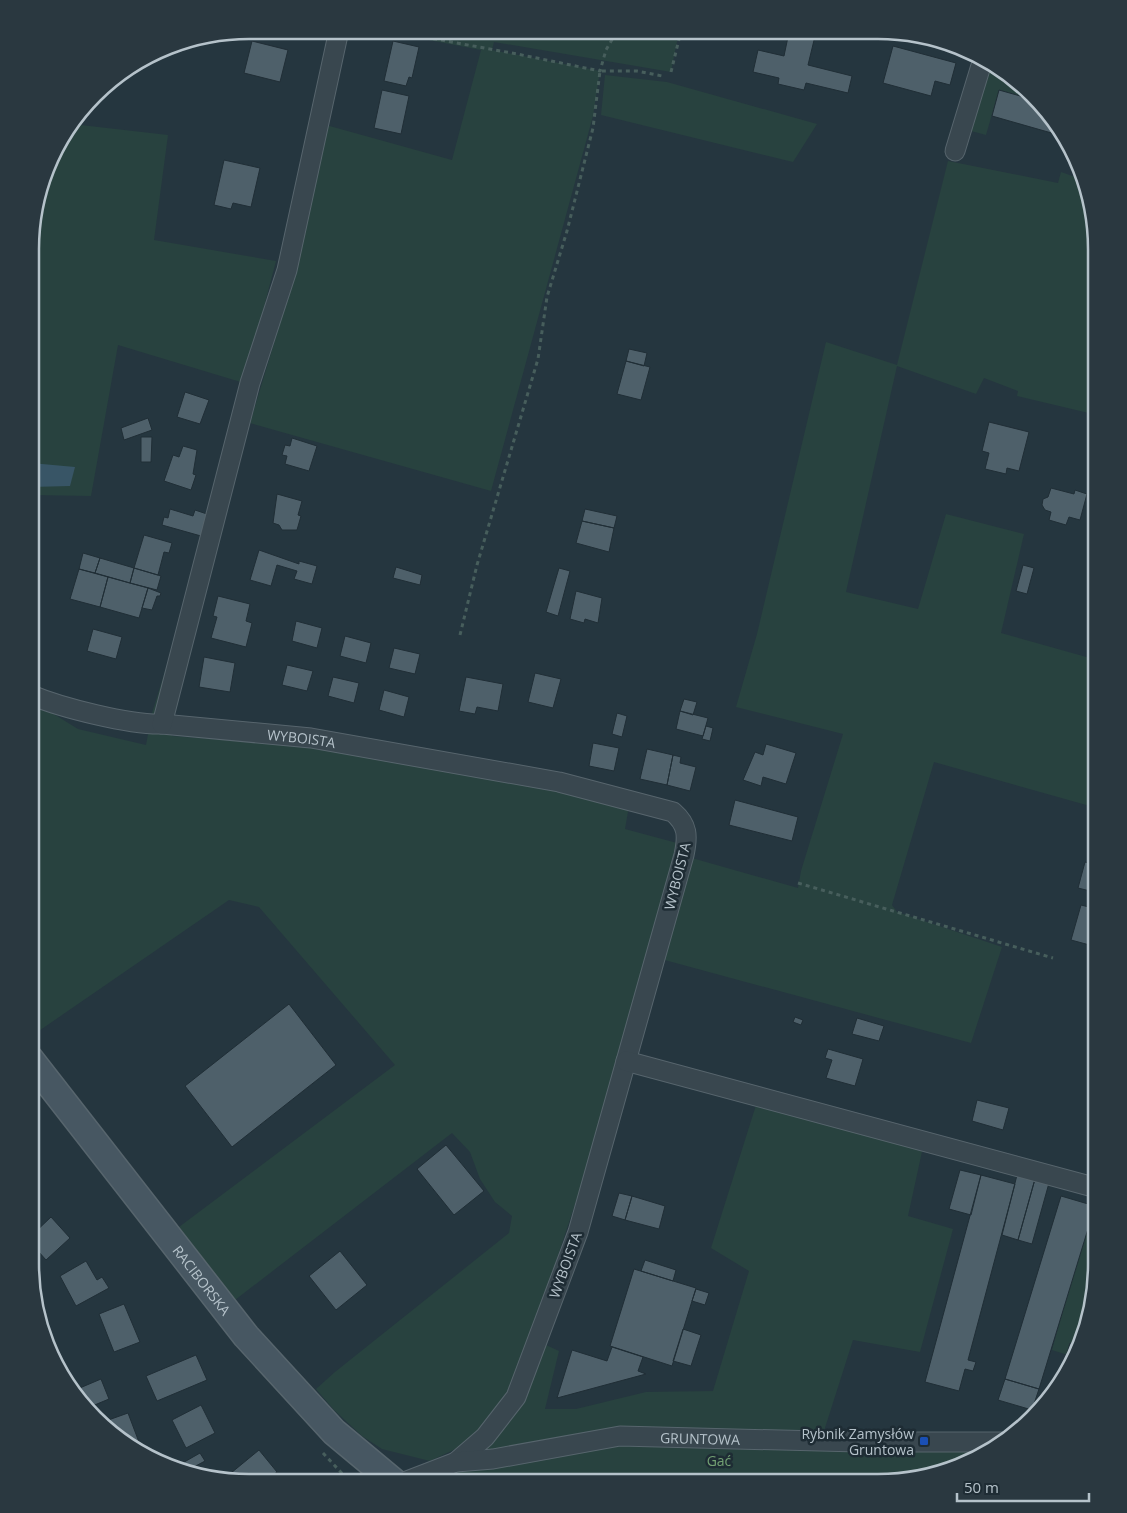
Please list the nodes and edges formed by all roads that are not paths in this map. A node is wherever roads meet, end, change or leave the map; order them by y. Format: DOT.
graph roads {
  1 [pos="336,39"];
  2 [pos="980,65"];
  3 [pos="955,151"];
  4 [pos="39,698"];
  5 [pos="162,724"];
  6 [pos="626,1061"];
  7 [pos="39,1071"];
  8 [pos="1088,1186"];
  9 [pos="485,1437"];
  10 [pos="990,1442"];
  11 [pos="493,1459"];
  12 [pos="456,1462"];
  13 [pos="384,1474"];
  14 [pos="425,1474"];
  1 -- 5 [label="street"];
  2 -- 3 [label="street"];
  4 -- 5 [label="street, WYBOISTA"];
  5 -- 6 [label="street, WYBOISTA"];
  6 -- 8 [label="street"];
  6 -- 9 [label="street, WYBOISTA"];
  7 -- 13 [label="main road, RACIBORSKA"];
  9 -- 11 [label="street"];
  9 -- 12 [label="street, WYBOISTA"];
  10 -- 11 [label="street, GRUNTOWA"];
  11 -- 12 [label="street, GRUNTOWA"];
  12 -- 14 [label="street, GRUNTOWA"];
}
